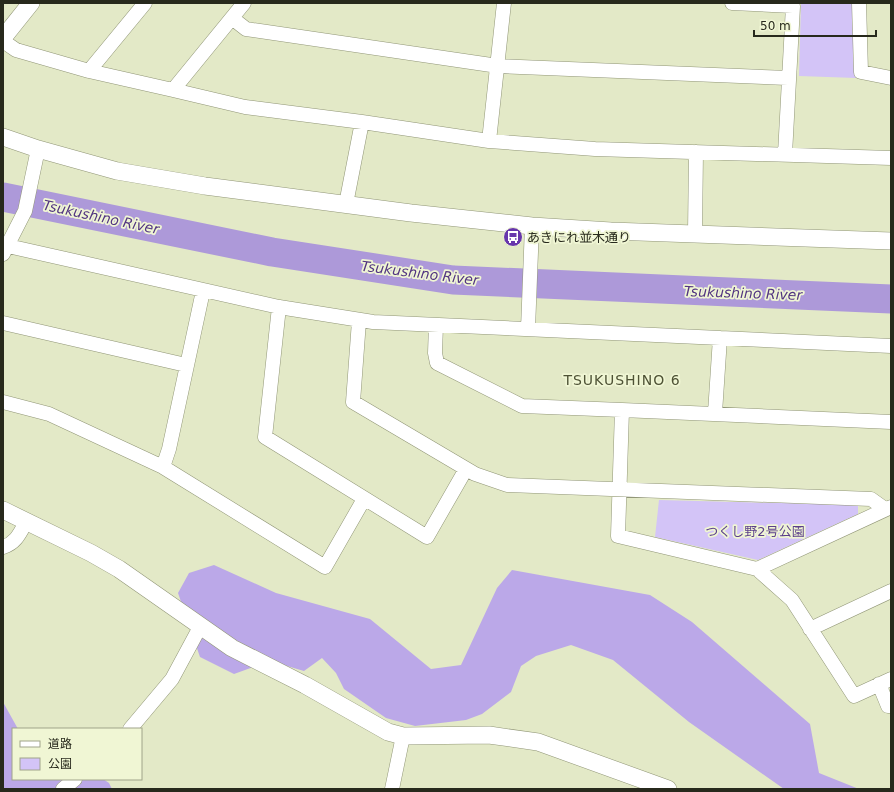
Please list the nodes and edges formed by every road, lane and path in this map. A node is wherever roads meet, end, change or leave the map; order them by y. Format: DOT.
graph roads {
  1 [pos="31,3"];
  2 [pos="145,3"];
  3 [pos="244,3"];
  4 [pos="504,3"];
  5 [pos="732,3"];
  6 [pos="859,3"];
  7 [pos="232,18"];
  8 [pos="3,38"];
  9 [pos="3,41"];
  10 [pos="498,66"];
  11 [pos="89,71"];
  12 [pos="788,78"];
  13 [pos="891,78"];
  14 [pos="173,90"];
  15 [pos="362,122"];
  16 [pos="3,137"];
  17 [pos="489,141"];
  18 [pos="38,149"];
  19 [pos="696,152"];
  20 [pos="785,154"];
  21 [pos="891,158"];
  22 [pos="346,204"];
  23 [pos="532,226"];
  24 [pos="695,234"];
  25 [pos="891,242"];
  26 [pos="5,250"];
  27 [pos="203,291"];
  28 [pos="279,307"];
  29 [pos="359,320"];
  30 [pos="3,323"];
  31 [pos="436,325"];
  32 [pos="528,329"];
  33 [pos="720,338"];
  34 [pos="891,346"];
  35 [pos="186,366"];
  36 [pos="3,402"];
  37 [pos="622,410"];
  38 [pos="715,413"];
  39 [pos="891,422"];
  40 [pos="163,467"];
  41 [pos="466,469"];
  42 [pos="620,490"];
  43 [pos="364,499"];
  44 [pos="888,508"];
  45 [pos="3,510"];
  46 [pos="26,522"];
  47 [pos="3,546"];
  48 [pos="757,569"];
  49 [pos="891,591"];
  50 [pos="200,627"];
  51 [pos="810,629"];
  52 [pos="885,681"];
  53 [pos="891,706"];
  54 [pos="131,728"];
  55 [pos="403,736"];
  56 [pos="75,780"];
  57 [pos="63,789"];
  58 [pos="392,789"];
  59 [pos="668,789"];
  1 -- 8 [label="street"];
  2 -- 11 [label="street"];
  3 -- 7 [label="street"];
  4 -- 10 [label="street"];
  5 -- 12 [label="street"];
  6 -- 13 [label="street"];
  7 -- 10 [label="street"];
  7 -- 14 [label="street"];
  9 -- 11 [label="street"];
  10 -- 12 [label="street"];
  10 -- 17 [label="street"];
  11 -- 14 [label="street"];
  12 -- 20 [label="street"];
  14 -- 15 [label="street"];
  15 -- 17 [label="street"];
  15 -- 22 [label="street"];
  16 -- 18 [label="street"];
  17 -- 19 [label="street"];
  18 -- 22 [label="street"];
  18 -- 26 [label="street"];
  19 -- 20 [label="street"];
  19 -- 24 [label="street"];
  20 -- 21 [label="street"];
  22 -- 23 [label="street"];
  23 -- 24 [label="street"];
  23 -- 32 [label="street"];
  24 -- 25 [label="street"];
  26 -- 27 [label="street"];
  27 -- 28 [label="street"];
  27 -- 35 [label="street"];
  28 -- 29 [label="street"];
  28 -- 43 [label="street"];
  29 -- 31 [label="street"];
  29 -- 41 [label="street"];
  30 -- 35 [label="street"];
  31 -- 32 [label="street"];
  31 -- 37 [label="street"];
  32 -- 33 [label="street"];
  33 -- 34 [label="street"];
  33 -- 38 [label="street"];
  35 -- 40 [label="street"];
  36 -- 40 [label="street"];
  37 -- 38 [label="street"];
  37 -- 42 [label="street"];
  38 -- 39 [label="street"];
  40 -- 43 [label="street"];
  41 -- 42 [label="street"];
  41 -- 43 [label="street"];
  42 -- 44 [label="street"];
  42 -- 48 [label="street"];
  44 -- 48 [label="street"];
  45 -- 46 [label="street"];
  46 -- 47 [label="street"];
  46 -- 50 [label="street"];
  48 -- 51 [label="street"];
  49 -- 51 [label="street"];
  50 -- 54 [label="street"];
  50 -- 55 [label="street"];
  51 -- 52 [label="street"];
  52 -- 53 [label="street"];
  55 -- 58 [label="street"];
  55 -- 59 [label="street"];
  56 -- 57 [label="street"];
}
